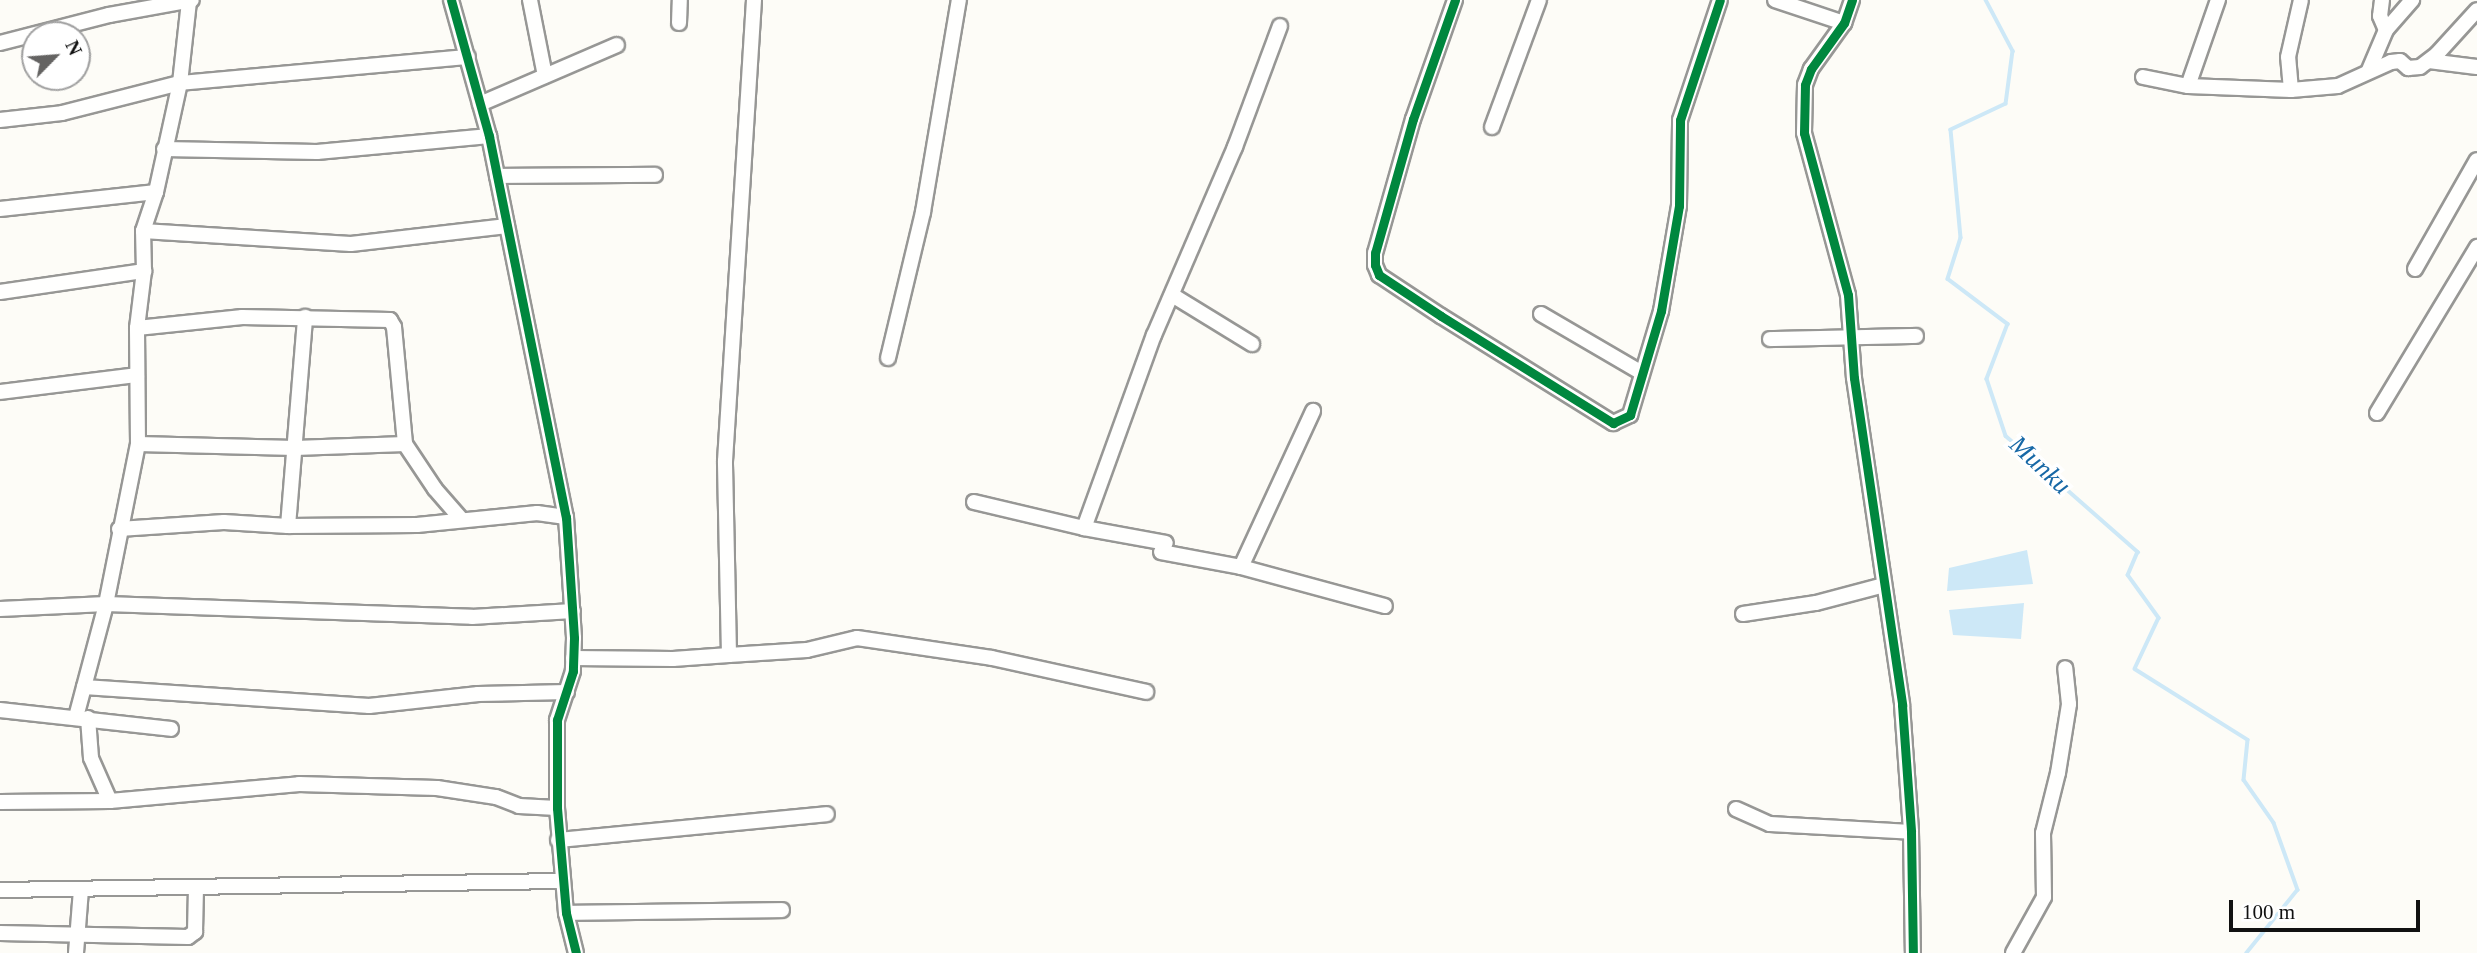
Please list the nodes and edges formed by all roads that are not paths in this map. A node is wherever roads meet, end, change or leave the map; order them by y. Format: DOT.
graph roads {
  1 [pos="452,0"];
  2 [pos="530,0"];
  3 [pos="680,0"];
  4 [pos="754,0"];
  5 [pos="959,0"];
  6 [pos="1455,0"];
  7 [pos="1539,0"];
  8 [pos="1720,0"];
  9 [pos="1775,0"];
  10 [pos="1852,0"];
  11 [pos="2218,0"];
  12 [pos="2301,0"];
  13 [pos="2382,0"];
  14 [pos="2412,0"];
  15 [pos="190,1"];
  16 [pos="2477,10"];
  17 [pos="679,23"];
  18 [pos="1844,23"];
  19 [pos="1280,26"];
  20 [pos="2386,30"];
  21 [pos="0,43"];
  22 [pos="617,45"];
  23 [pos="468,57"];
  24 [pos="2430,61"];
  25 [pos="2477,67"];
  26 [pos="2369,70"];
  27 [pos="545,76"];
  28 [pos="2143,77"];
  29 [pos="180,83"];
  30 [pos="2188,86"];
  31 [pos="2291,90"];
  32 [pos="480,104"];
  33 [pos="0,120"];
  34 [pos="1492,127"];
  35 [pos="489,136"];
  36 [pos="164,149"];
  37 [pos="2477,160"];
  38 [pos="655,175"];
  39 [pos="497,176"];
  40 [pos="156,192"];
  41 [pos="0,209"];
  42 [pos="507,226"];
  43 [pos="143,231"];
  44 [pos="2477,247"];
  45 [pos="2415,269"];
  46 [pos="144,271"];
  47 [pos="0,292"];
  48 [pos="1172,295"];
  49 [pos="1541,314"];
  50 [pos="305,317"];
  51 [pos="137,327"];
  52 [pos="1853,335"];
  53 [pos="1916,336"];
  54 [pos="1770,339"];
  55 [pos="1252,344"];
  56 [pos="888,358"];
  57 [pos="1642,373"];
  58 [pos="137,375"];
  59 [pos="0,391"];
  60 [pos="1313,411"];
  61 [pos="2377,413"];
  62 [pos="138,443"];
  63 [pos="405,444"];
  64 [pos="295,448"];
  65 [pos="974,502"];
  66 [pos="565,517"];
  67 [pos="461,519"];
  68 [pos="288,526"];
  69 [pos="1084,528"];
  70 [pos="120,529"];
  71 [pos="1241,568"];
  72 [pos="1884,585"];
  73 [pos="106,604"];
  74 [pos="1385,606"];
  75 [pos="0,609"];
  76 [pos="573,611"];
  77 [pos="1743,614"];
  78 [pos="729,655"];
  79 [pos="573,658"];
  80 [pos="2065,668"];
  81 [pos="84,687"];
  82 [pos="567,692"];
  83 [pos="1146,692"];
  84 [pos="0,710"];
  85 [pos="82,717"];
  86 [pos="171,729"];
  87 [pos="0,802"];
  88 [pos="110,802"];
  89 [pos="557,808"];
  90 [pos="1736,809"];
  91 [pos="827,814"];
  92 [pos="1911,832"];
  93 [pos="558,840"];
  94 [pos="562,881"];
  95 [pos="197,887"];
  96 [pos="80,889"];
  97 [pos="0,890"];
  98 [pos="782,909"];
  99 [pos="566,913"];
  100 [pos="0,933"];
  101 [pos="76,935"];
  102 [pos="75,953"];
  103 [pos="576,953"];
  104 [pos="1913,953"];
  105 [pos="2013,953"];
  1 -- 23 [label="street"];
  2 -- 27 [label="street"];
  3 -- 17 [label="street"];
  4 -- 78 [label="street"];
  5 -- 56 [label="street"];
  6 -- 57 [label="street"];
  7 -- 34 [label="street"];
  8 -- 57 [label="street"];
  9 -- 18 [label="street"];
  10 -- 18 [label="street"];
  11 -- 30 [label="street"];
  12 -- 31 [label="street"];
  13 -- 20 [label="street"];
  14 -- 20 [label="street"];
  15 -- 21 [label="street"];
  15 -- 29 [label="street"];
  16 -- 24 [label="street"];
  18 -- 52 [label="street"];
  19 -- 48 [label="street"];
  20 -- 26 [label="street"];
  22 -- 27 [label="street"];
  23 -- 29 [label="street"];
  23 -- 32 [label="street"];
  24 -- 25 [label="street"];
  24 -- 26 [label="street"];
  26 -- 31 [label="street"];
  27 -- 32 [label="street"];
  28 -- 30 [label="street"];
  29 -- 33 [label="street"];
  29 -- 36 [label="street"];
  30 -- 31 [label="street"];
  32 -- 35 [label="street"];
  35 -- 36 [label="street"];
  35 -- 39 [label="street"];
  36 -- 40 [label="street"];
  37 -- 45 [label="street"];
  38 -- 39 [label="street"];
  39 -- 42 [label="street"];
  40 -- 41 [label="street"];
  40 -- 43 [label="street"];
  42 -- 43 [label="street"];
  42 -- 66 [label="street"];
  43 -- 46 [label="street"];
  44 -- 61 [label="street"];
  46 -- 47 [label="street"];
  46 -- 51 [label="street"];
  48 -- 55 [label="street"];
  48 -- 69 [label="street"];
  49 -- 57 [label="street"];
  50 -- 51 [label="street"];
  50 -- 63 [label="street"];
  50 -- 64 [label="street"];
  51 -- 58 [label="street"];
  52 -- 53 [label="street"];
  52 -- 54 [label="street"];
  52 -- 72 [label="street"];
  58 -- 59 [label="street"];
  58 -- 62 [label="street"];
  60 -- 71 [label="street"];
  62 -- 64 [label="street"];
  62 -- 70 [label="street"];
  63 -- 64 [label="street"];
  63 -- 67 [label="street"];
  64 -- 68 [label="street"];
  65 -- 69 [label="street"];
  66 -- 67 [label="street"];
  66 -- 76 [label="street"];
  67 -- 68 [label="street"];
  68 -- 70 [label="street"];
  69 -- 71 [label="street"];
  70 -- 73 [label="street"];
  71 -- 74 [label="street"];
  72 -- 77 [label="street"];
  72 -- 92 [label="street"];
  73 -- 75 [label="street"];
  73 -- 76 [label="street"];
  73 -- 81 [label="street"];
  76 -- 79 [label="street"];
  78 -- 79 [label="street"];
  78 -- 83 [label="street"];
  79 -- 82 [label="street"];
  80 -- 105 [label="street"];
  81 -- 82 [label="street"];
  81 -- 85 [label="street"];
  82 -- 89 [label="street"];
  84 -- 85 [label="street"];
  85 -- 86 [label="street"];
  85 -- 88 [label="street"];
  87 -- 88 [label="street"];
  88 -- 89 [label="street"];
  89 -- 93 [label="street"];
  90 -- 92 [label="street"];
  91 -- 93 [label="street"];
  92 -- 104 [label="street"];
  93 -- 94 [label="street"];
  94 -- 95 [label="street"];
  94 -- 99 [label="street"];
  95 -- 96 [label="street"];
  95 -- 101 [label="street"];
  96 -- 97 [label="street"];
  96 -- 101 [label="street"];
  98 -- 99 [label="street"];
  99 -- 103 [label="street"];
  100 -- 101 [label="street"];
  101 -- 102 [label="street"];
}
